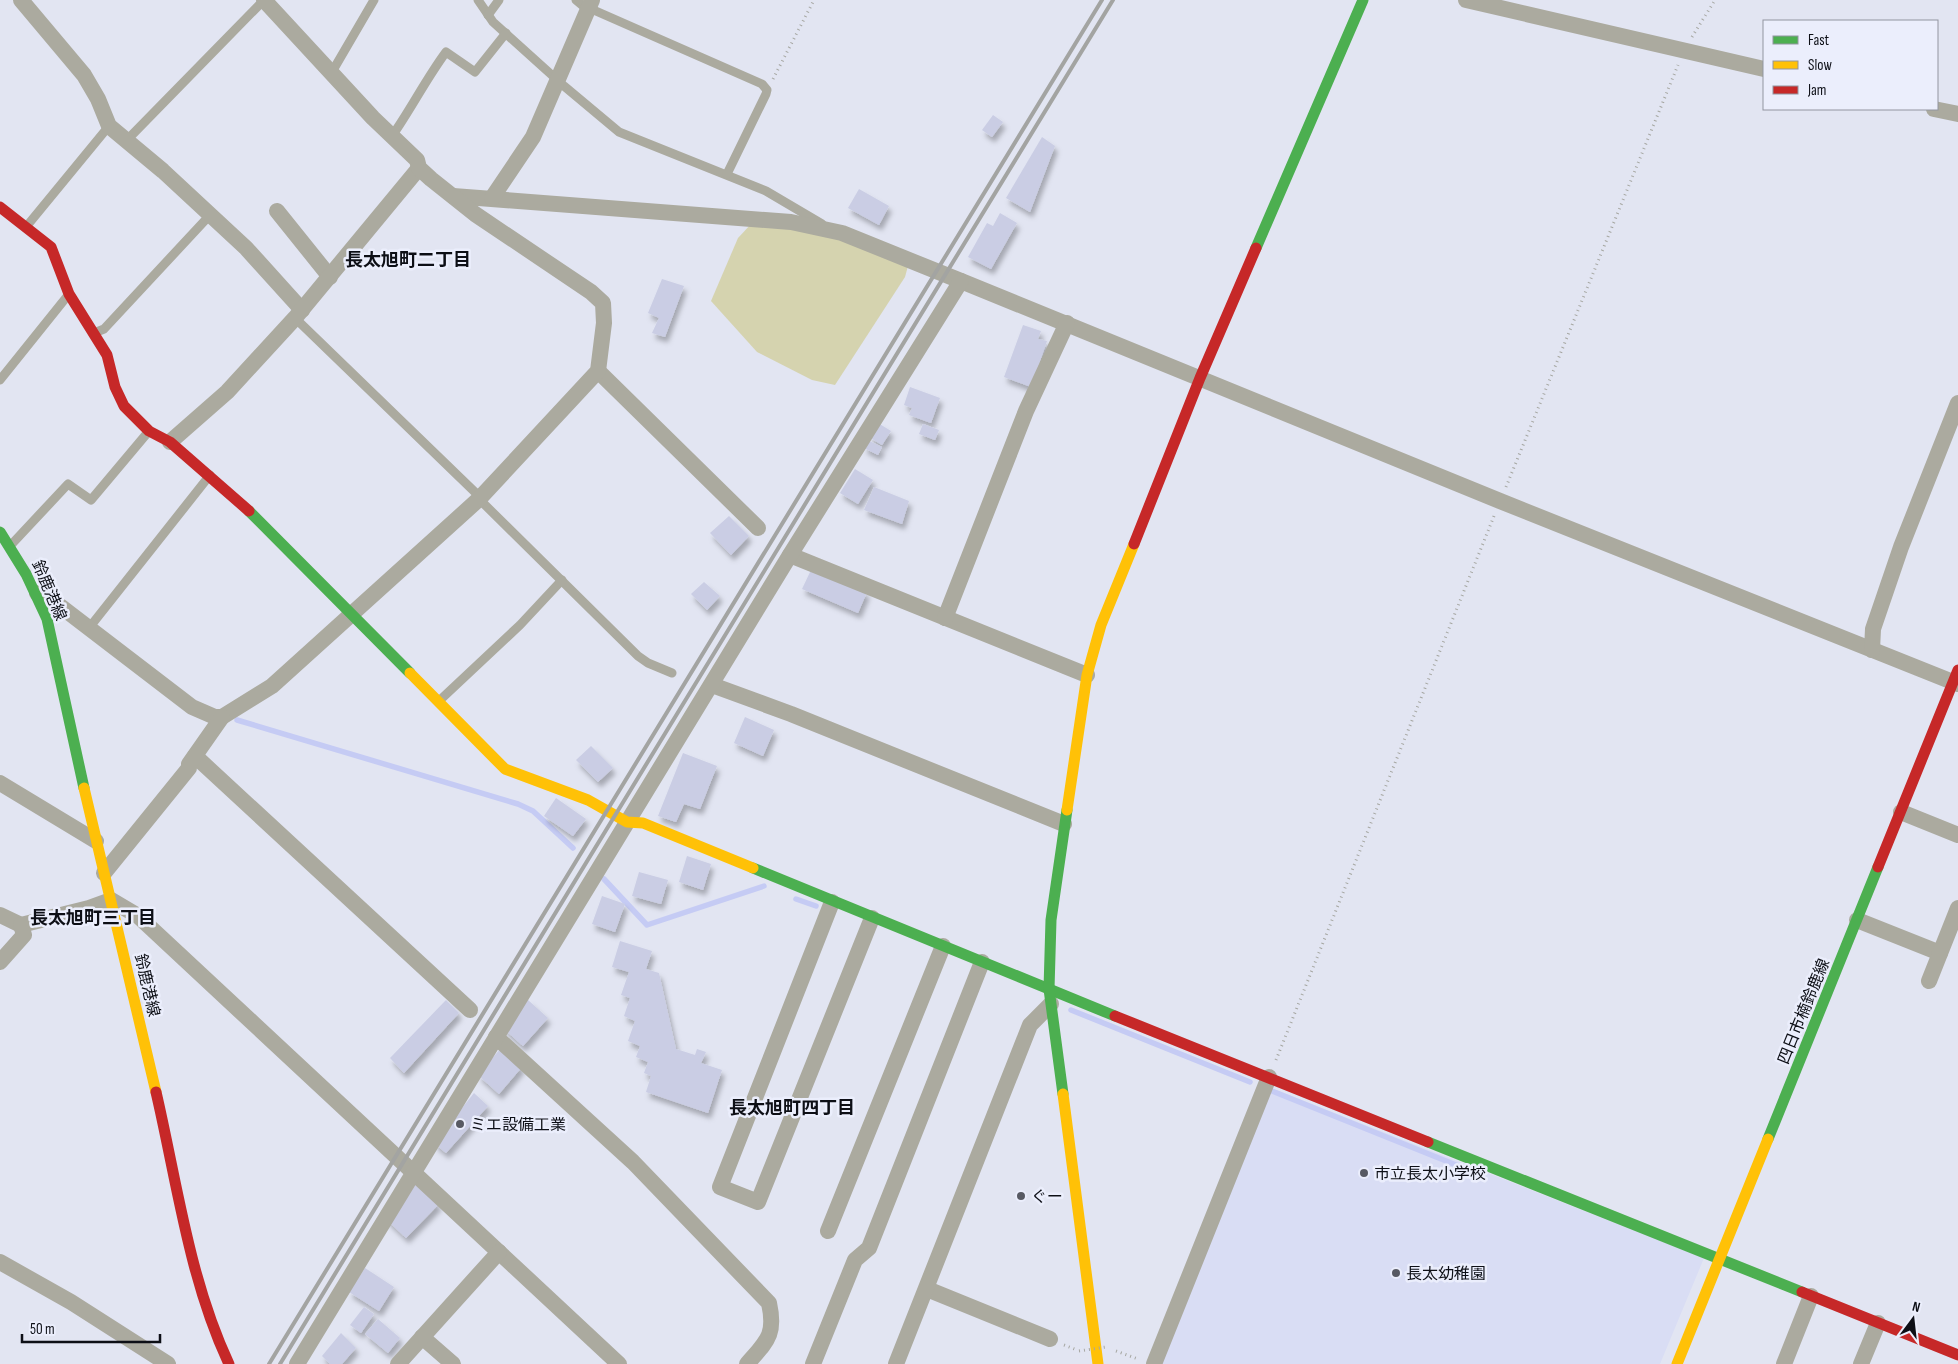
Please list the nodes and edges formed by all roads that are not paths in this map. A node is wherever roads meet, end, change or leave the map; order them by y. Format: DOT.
graph roads {
  1 [pos="21,0"];
  2 [pos="264,0"];
  3 [pos="374,0"];
  4 [pos="478,0"];
  5 [pos="499,0"];
  6 [pos="1363,0"];
  7 [pos="1466,0"];
  8 [pos="586,4"];
  9 [pos="488,15"];
  10 [pos="506,33"];
  11 [pos="1763,69"];
  12 [pos="332,72"];
  13 [pos="559,79"];
  14 [pos="1938,110"];
  15 [pos="1958,114"];
  16 [pos="110,126"];
  17 [pos="392,136"];
  18 [pos="127,140"];
  19 [pos="419,168"];
  20 [pos="727,174"];
  21 [pos="453,196"];
  22 [pos="492,198"];
  23 [pos="0,207"];
  24 [pos="277,211"];
  25 [pos="210,215"];
  26 [pos="26,227"];
  27 [pos="832,230"];
  28 [pos="330,277"];
  29 [pos="961,280"];
  30 [pos="69,294"];
  31 [pos="299,314"];
  32 [pos="1067,323"];
  33 [pos="94,334"];
  34 [pos="598,371"];
  35 [pos="1200,378"];
  36 [pos="0,380"];
  37 [pos="1958,403"];
  38 [pos="150,431"];
  39 [pos="170,442"];
  40 [pos="210,475"];
  41 [pos="480,498"];
  42 [pos="758,528"];
  43 [pos="0,532"];
  44 [pos="10,546"];
  45 [pos="790,555"];
  46 [pos="562,580"];
  47 [pos="37,593"];
  48 [pos="351,616"];
  49 [pos="945,618"];
  50 [pos="89,628"];
  51 [pos="1872,650"];
  52 [pos="672,673"];
  53 [pos="1087,675"];
  54 [pos="1957,679"];
  55 [pos="712,685"];
  56 [pos="439,701"];
  57 [pos="222,717"];
  58 [pos="195,756"];
  59 [pos="0,783"];
  60 [pos="1901,812"];
  61 [pos="627,822"];
  62 [pos="1064,824"];
  63 [pos="1958,835"];
  64 [pos="96,841"];
  65 [pos="104,873"];
  66 [pos="111,900"];
  67 [pos="832,902"];
  68 [pos="1958,908"];
  69 [pos="0,915"];
  70 [pos="872,918"];
  71 [pos="1857,920"];
  72 [pos="20,925"];
  73 [pos="943,946"];
  74 [pos="1940,953"];
  75 [pos="0,962"];
  76 [pos="982,962"];
  77 [pos="1929,981"];
  78 [pos="1050,996"];
  79 [pos="470,1010"];
  80 [pos="496,1037"];
  81 [pos="1269,1077"];
  82 [pos="414,1173"];
  83 [pos="828,1231"];
  84 [pos="499,1252"];
  85 [pos="1719,1259"];
  86 [pos="0,1262"];
  87 [pos="927,1289"];
  88 [pos="1811,1296"];
  89 [pos="1878,1323"];
  90 [pos="422,1337"];
  91 [pos="1050,1339"];
  92 [pos="1953,1358"];
  93 [pos="304,1361"];
  94 [pos="1146,1362"];
  95 [pos="168,1364"];
  96 [pos="229,1364"];
  97 [pos="398,1364"];
  98 [pos="453,1364"];
  99 [pos="619,1364"];
  100 [pos="746,1364"];
  101 [pos="813,1364"];
  102 [pos="896,1364"];
  103 [pos="1098,1364"];
  104 [pos="1678,1364"];
  105 [pos="1784,1364"];
  106 [pos="1861,1364"];
  1 -- 16 [label="street"];
  2 -- 12 [label="street"];
  2 -- 18 [label="lane"];
  3 -- 12 [label="lane"];
  4 -- 9 [label="lane"];
  5 -- 9 [label="lane"];
  6 -- 35 [label="street"];
  7 -- 11 [label="street"];
  8 -- 13 [label="street"];
  8 -- 20 [label="lane"];
  9 -- 10 [label="lane"];
  10 -- 13 [label="lane"];
  10 -- 17 [label="lane"];
  12 -- 17 [label="street"];
  13 -- 20 [label="lane"];
  13 -- 22 [label="street"];
  14 -- 15 [label="street"];
  16 -- 18 [label="street"];
  16 -- 26 [label="lane"];
  17 -- 19 [label="street"];
  18 -- 25 [label="street"];
  19 -- 21 [label="street"];
  19 -- 28 [label="street"];
  20 -- 27 [label="lane"];
  21 -- 22 [label="street"];
  21 -- 34 [label="street"];
  22 -- 27 [label="street"];
  23 -- 26 [label="street"];
  24 -- 28 [label="street"];
  25 -- 31 [label="street"];
  25 -- 33 [label="lane"];
  26 -- 30 [label="street"];
  27 -- 29 [label="street"];
  28 -- 31 [label="street"];
  29 -- 32 [label="street"];
  29 -- 45 [label="street"];
  30 -- 33 [label="street"];
  30 -- 36 [label="lane"];
  31 -- 39 [label="street"];
  31 -- 41 [label="lane"];
  32 -- 35 [label="street"];
  32 -- 49 [label="street"];
  33 -- 38 [label="street"];
  34 -- 41 [label="street"];
  34 -- 42 [label="street"];
  35 -- 51 [label="street"];
  35 -- 53 [label="street"];
  37 -- 51 [label="street"];
  38 -- 39 [label="street"];
  38 -- 44 [label="lane"];
  39 -- 40 [label="street"];
  40 -- 48 [label="street"];
  40 -- 50 [label="lane"];
  41 -- 46 [label="lane"];
  41 -- 48 [label="street"];
  43 -- 44 [label="street, 鈴鹿港線"];
  44 -- 47 [label="street, 鈴鹿港線"];
  45 -- 49 [label="street"];
  45 -- 55 [label="street"];
  46 -- 52 [label="lane"];
  46 -- 56 [label="lane"];
  47 -- 50 [label="street"];
  47 -- 64 [label="street, 鈴鹿港線"];
  48 -- 56 [label="street"];
  48 -- 57 [label="street"];
  49 -- 53 [label="street"];
  50 -- 57 [label="street"];
  51 -- 54 [label="street"];
  53 -- 62 [label="street"];
  54 -- 60 [label="street, 四日市楠鈴鹿線"];
  55 -- 61 [label="street"];
  55 -- 62 [label="street"];
  56 -- 61 [label="street"];
  57 -- 58 [label="street"];
  58 -- 65 [label="street"];
  58 -- 79 [label="street"];
  59 -- 64 [label="street"];
  60 -- 63 [label="street"];
  60 -- 71 [label="street, 四日市楠鈴鹿線"];
  61 -- 67 [label="street"];
  61 -- 80 [label="street"];
  62 -- 78 [label="street"];
  64 -- 65 [label="street, 鈴鹿港線"];
  65 -- 66 [label="street, 鈴鹿港線"];
  66 -- 72 [label="street"];
  66 -- 82 [label="street"];
  66 -- 96 [label="street, 鈴鹿港線"];
  67 -- 70 [label="street"];
  67 -- 70 [label="street"];
  68 -- 74 [label="street"];
  69 -- 72 [label="street"];
  70 -- 73 [label="street"];
  71 -- 74 [label="street"];
  71 -- 85 [label="street, 四日市楠鈴鹿線"];
  72 -- 75 [label="street"];
  73 -- 76 [label="street"];
  73 -- 83 [label="street"];
  74 -- 77 [label="street"];
  76 -- 78 [label="street"];
  76 -- 101 [label="street"];
  78 -- 81 [label="street"];
  78 -- 87 [label="street"];
  78 -- 103 [label="street"];
  80 -- 82 [label="street"];
  80 -- 100 [label="street"];
  81 -- 85 [label="street"];
  81 -- 94 [label="street"];
  82 -- 84 [label="street"];
  82 -- 93 [label="street"];
  84 -- 90 [label="street"];
  84 -- 99 [label="street"];
  85 -- 88 [label="street"];
  85 -- 104 [label="street, 四日市楠鈴鹿線"];
  86 -- 95 [label="street"];
  87 -- 91 [label="street"];
  87 -- 102 [label="street"];
  88 -- 89 [label="street"];
  88 -- 105 [label="street"];
  89 -- 92 [label="street"];
  89 -- 106 [label="street"];
  90 -- 97 [label="street"];
  90 -- 98 [label="street"];
}
